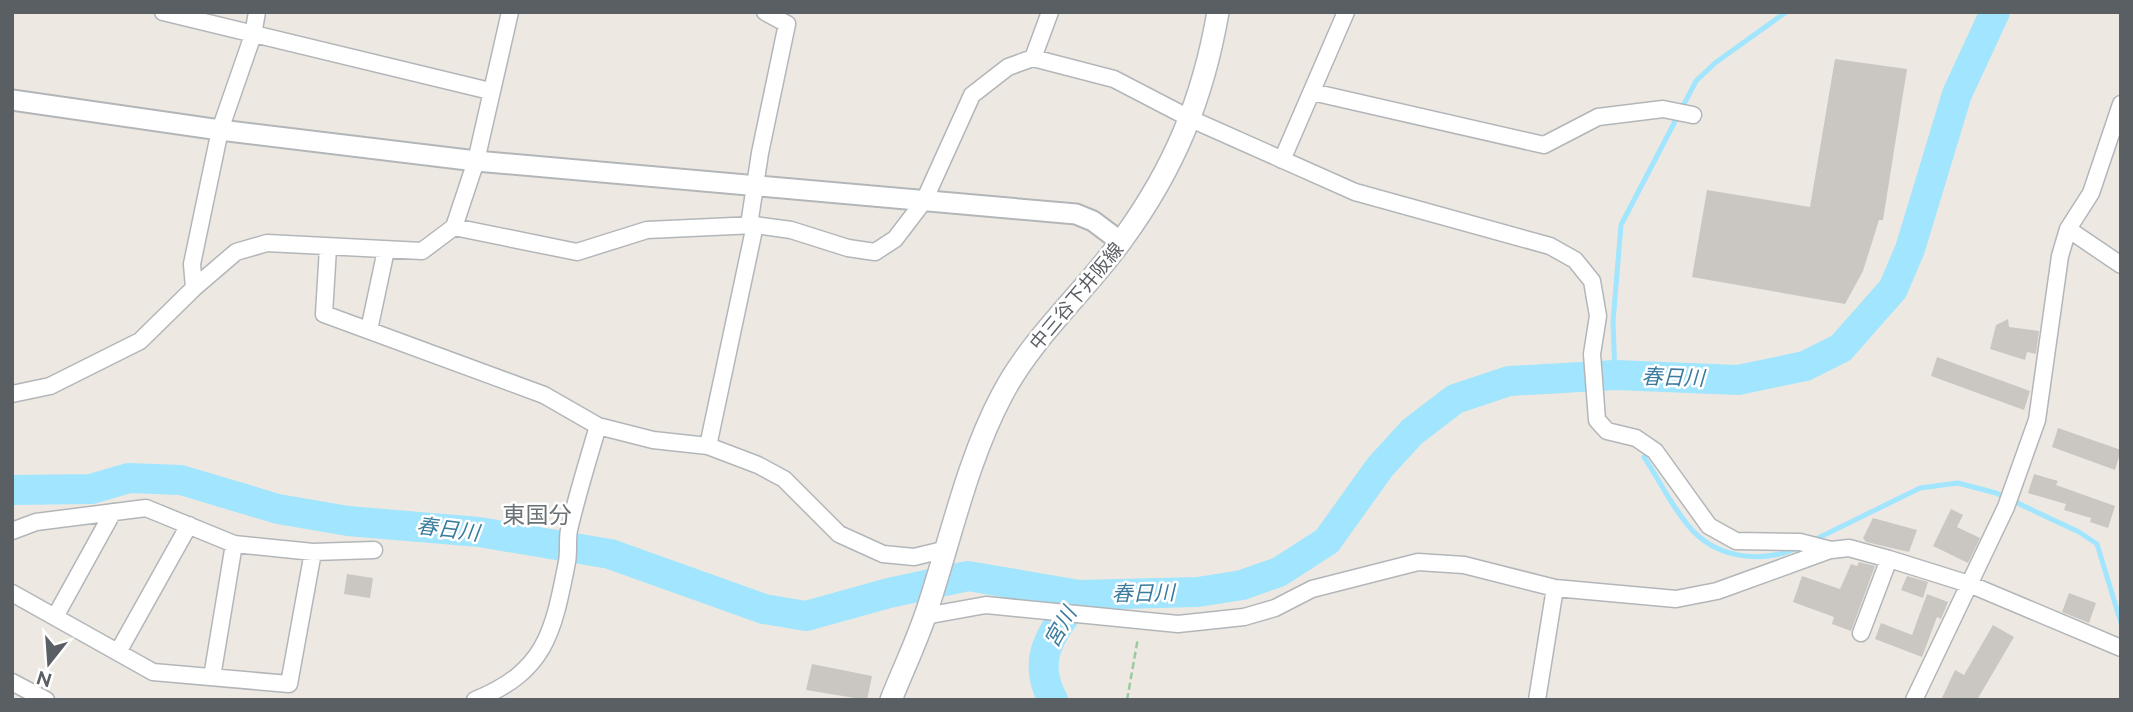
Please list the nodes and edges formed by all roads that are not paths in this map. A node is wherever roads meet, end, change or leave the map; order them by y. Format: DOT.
graph roads {
  1 [pos="163,12"];
  2 [pos="257,12"];
  3 [pos="510,12"];
  4 [pos="765,12"];
  5 [pos="1050,12"];
  6 [pos="1218,12"];
  7 [pos="1346,12"];
  8 [pos="788,18"];
  9 [pos="253,36"];
  10 [pos="1033,58"];
  11 [pos="490,91"];
  12 [pos="1312,92"];
  13 [pos="12,100"];
  14 [pos="2121,104"];
  15 [pos="1693,115"];
  16 [pos="1191,119"];
  17 [pos="220,130"];
  18 [pos="1282,160"];
  19 [pos="476,161"];
  20 [pos="757,186"];
  21 [pos="923,201"];
  22 [pos="752,225"];
  23 [pos="454,227"];
  24 [pos="2068,229"];
  25 [pos="1121,242"];
  26 [pos="327,248"];
  27 [pos="386,250"];
  28 [pos="2121,265"];
  29 [pos="194,288"];
  30 [pos="369,330"];
  31 [pos="12,394"];
  32 [pos="598,426"];
  33 [pos="708,446"];
  34 [pos="114,512"];
  35 [pos="189,525"];
  36 [pos="12,531"];
  37 [pos="234,544"];
  38 [pos="374,550"];
  39 [pos="1830,550"];
  40 [pos="946,551"];
  41 [pos="313,552"];
  42 [pos="1889,559"];
  43 [pos="1969,584"];
  44 [pos="1555,588"];
  45 [pos="12,593"];
  46 [pos="927,610"];
  47 [pos="55,617"];
  48 [pos="1861,634"];
  49 [pos="2121,648"];
  50 [pos="118,652"];
  51 [pos="212,677"];
  52 [pos="12,682"];
  53 [pos="41,699"];
  54 [pos="475,700"];
  55 [pos="891,700"];
  56 [pos="1537,700"];
  57 [pos="1914,700"];
  1 -- 9 [label="street"];
  2 -- 9 [label="street"];
  3 -- 11 [label="street"];
  4 -- 8 [label="street"];
  5 -- 10 [label="street"];
  6 -- 16 [label="main road, 中三谷下井阪線"];
  7 -- 12 [label="street"];
  8 -- 20 [label="street"];
  9 -- 11 [label="street"];
  9 -- 17 [label="street"];
  10 -- 16 [label="street"];
  10 -- 21 [label="street"];
  11 -- 19 [label="street"];
  12 -- 15 [label="street"];
  12 -- 18 [label="street"];
  13 -- 17 [label="street"];
  14 -- 24 [label="street"];
  16 -- 18 [label="street"];
  16 -- 25 [label="main road, 中三谷下井阪線"];
  17 -- 19 [label="street"];
  17 -- 29 [label="street"];
  18 -- 39 [label="street"];
  19 -- 20 [label="street"];
  19 -- 23 [label="street"];
  20 -- 21 [label="street"];
  20 -- 22 [label="street"];
  21 -- 22 [label="street"];
  21 -- 25 [label="street"];
  22 -- 23 [label="street"];
  22 -- 33 [label="street"];
  23 -- 27 [label="street"];
  24 -- 28 [label="street"];
  24 -- 43 [label="street"];
  25 -- 40 [label="main road, 中三谷下井阪線"];
  26 -- 27 [label="street"];
  26 -- 29 [label="street"];
  26 -- 30 [label="street"];
  27 -- 30 [label="street"];
  29 -- 31 [label="street"];
  30 -- 32 [label="street"];
  32 -- 33 [label="street"];
  32 -- 54 [label="street"];
  33 -- 40 [label="street"];
  34 -- 35 [label="street"];
  34 -- 36 [label="street"];
  34 -- 47 [label="street"];
  35 -- 37 [label="street"];
  35 -- 50 [label="street"];
  37 -- 41 [label="street"];
  37 -- 51 [label="street"];
  38 -- 41 [label="street"];
  39 -- 42 [label="street"];
  39 -- 44 [label="street"];
  40 -- 46 [label="main road, 中三谷下井阪線"];
  41 -- 51 [label="street"];
  42 -- 43 [label="street"];
  42 -- 48 [label="street"];
  43 -- 49 [label="street"];
  43 -- 57 [label="street"];
  44 -- 46 [label="street"];
  44 -- 56 [label="street"];
  45 -- 47 [label="street"];
  46 -- 55 [label="main road, 中三谷下井阪線"];
  47 -- 50 [label="street"];
  50 -- 51 [label="street"];
  52 -- 53 [label="street"];
}
